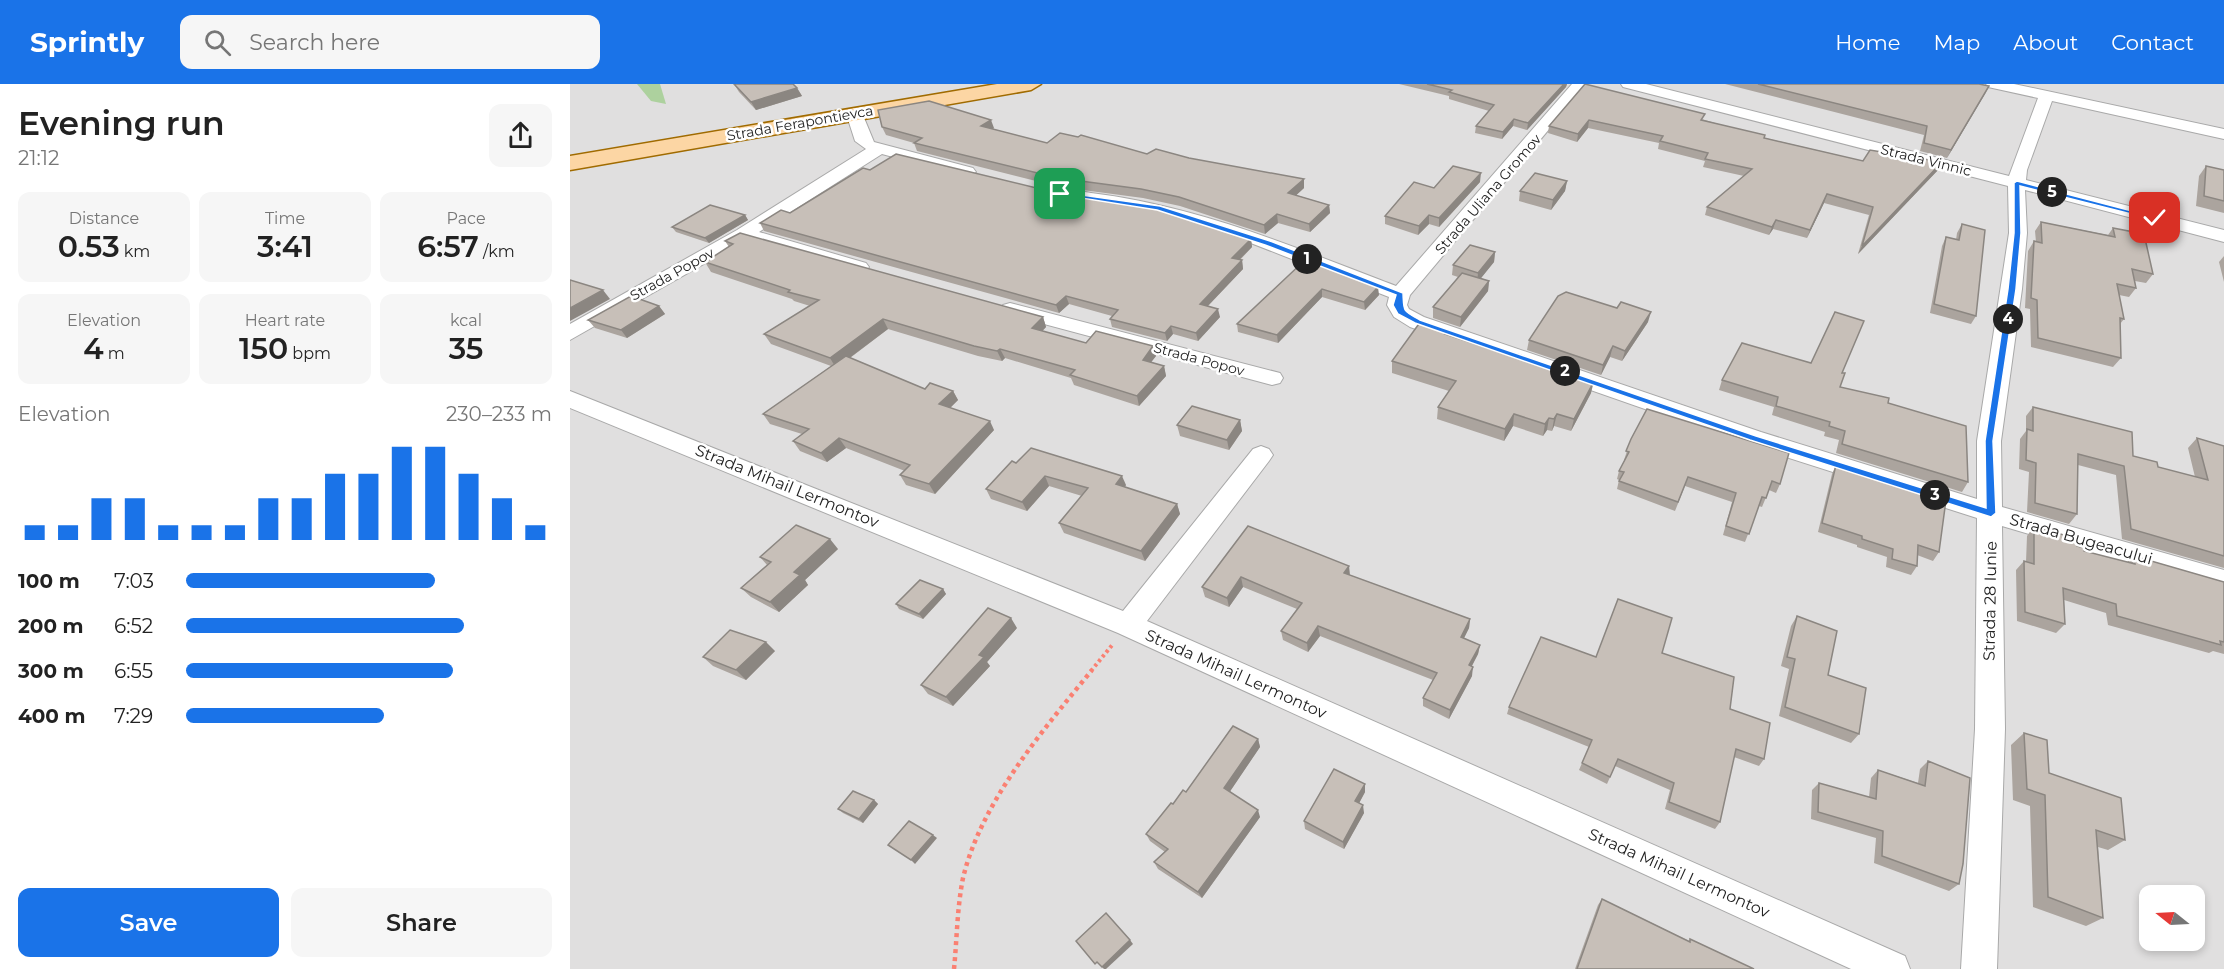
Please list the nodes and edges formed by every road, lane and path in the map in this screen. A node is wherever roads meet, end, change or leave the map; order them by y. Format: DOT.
graph roads {
  1 [pos="1031,84"];
  2 [pos="1580,84"];
  3 [pos="1628,84"];
  4 [pos="1993,84"];
  5 [pos="2034,90"];
  6 [pos="854,113"];
  7 [pos="2224,134"];
  8 [pos="878,149"];
  9 [pos="570,163"];
  10 [pos="980,175"];
  11 [pos="2017,183"];
  12 [pos="1050,192"];
  13 [pos="744,234"];
  14 [pos="2224,236"];
  15 [pos="879,272"];
  16 [pos="1399,300"];
  17 [pos="991,304"];
  18 [pos="570,333"];
  19 [pos="1272,378"];
  20 [pos="570,399"];
  21 [pos="1261,455"];
  22 [pos="1991,513"];
  23 [pos="2224,581"];
  24 [pos="1128,625"];
  25 [pos="954,969"];
  26 [pos="1892,969"];
  27 [pos="1979,969"];
  1 -- 6 [label="main road, Strada Ferapontievca"];
  2 -- 16 [label="street, Strada Uliana Gromov"];
  3 -- 11 [label="street, Strada Vinnic"];
  4 -- 5 [label="street"];
  5 -- 7 [label="street"];
  5 -- 11 [label="street, Strada 28 Iunie"];
  6 -- 8 [label="street"];
  6 -- 9 [label="main road, Strada Ferapontievca"];
  8 -- 10 [label="street"];
  8 -- 13 [label="street, Strada Popov"];
  11 -- 14 [label="street, Strada Vinnic"];
  11 -- 22 [label="street, Strada 28 Iunie"];
  12 -- 16 [label="street, Strada Bugeacului"];
  13 -- 15 [label="street"];
  13 -- 18 [label="street, Strada Popov"];
  16 -- 22 [label="street, Strada Bugeacului"];
  17 -- 19 [label="street, Strada Popov"];
  20 -- 24 [label="street, Strada Mihail Lermontov"];
  21 -- 24 [label="street"];
  22 -- 23 [label="street, Strada Bugeacului"];
  22 -- 27 [label="street, Strada 28 Iunie"];
  24 -- 25 [label="path"];
  24 -- 26 [label="street, Strada Mihail Lermontov"];
}
